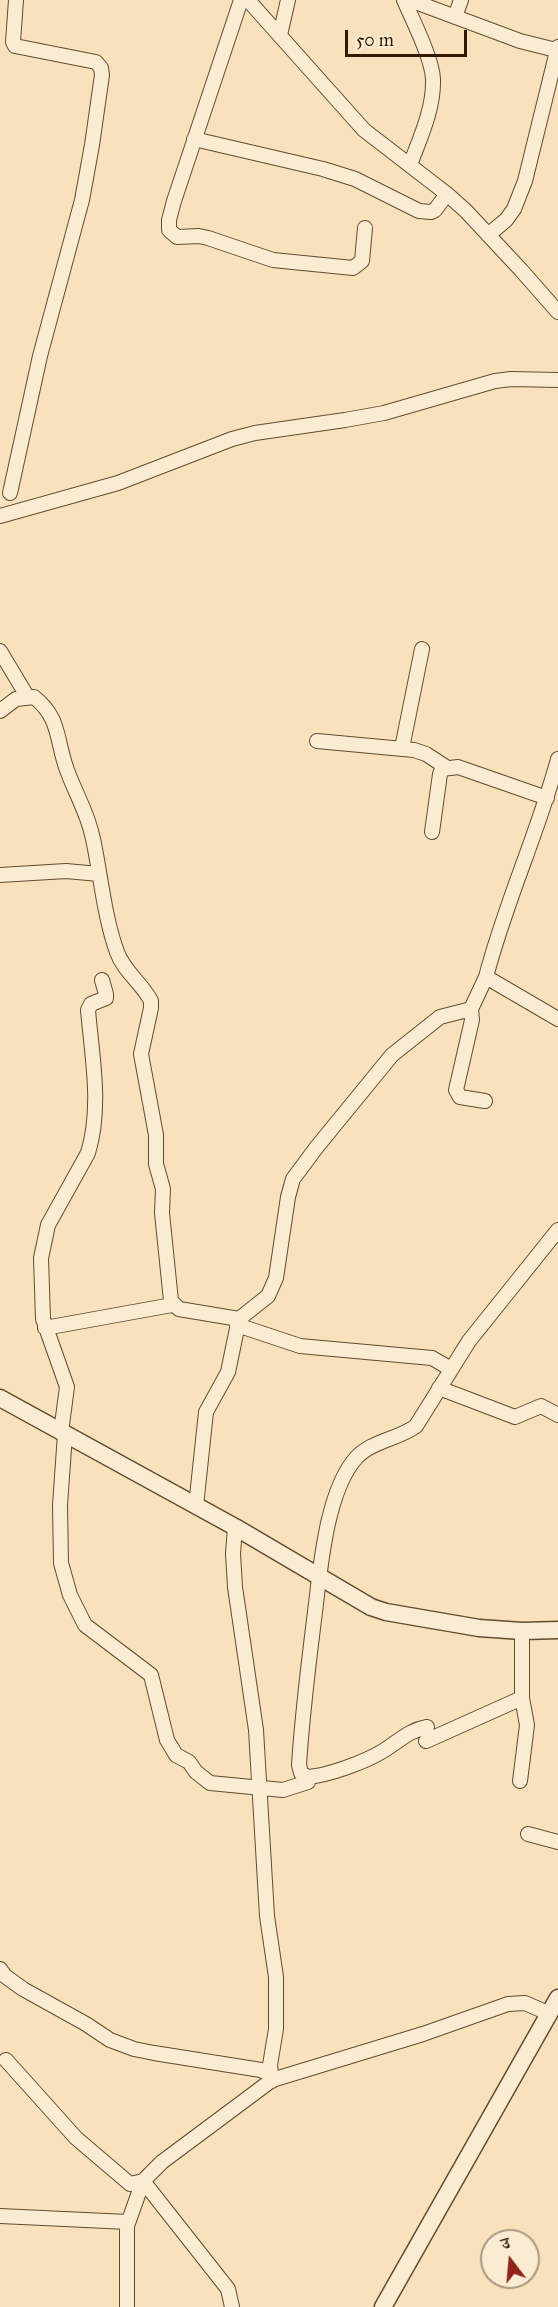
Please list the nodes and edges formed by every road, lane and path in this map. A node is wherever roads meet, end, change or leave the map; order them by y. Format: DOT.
graph roads {
  1 [pos="16,0"];
  2 [pos="241,0"];
  3 [pos="248,0"];
  4 [pos="288,0"];
  5 [pos="404,0"];
  6 [pos="410,0"];
  7 [pos="461,0"];
  8 [pos="455,17"];
  9 [pos="280,35"];
  10 [pos="557,48"];
  11 [pos="194,139"];
  12 [pos="410,165"];
  13 [pos="447,194"];
  14 [pos="364,228"];
  15 [pos="488,235"];
  16 [pos="558,312"];
  17 [pos="558,380"];
  18 [pos="0,482"];
  19 [pos="10,493"];
  20 [pos="24,508"];
  21 [pos="0,516"];
  22 [pos="422,649"];
  23 [pos="0,651"];
  24 [pos="27,696"];
  25 [pos="0,711"];
  26 [pos="317,741"];
  27 [pos="402,748"];
  28 [pos="558,759"];
  29 [pos="446,767"];
  30 [pos="547,798"];
  31 [pos="432,832"];
  32 [pos="99,874"];
  33 [pos="0,875"];
  34 [pos="486,977"];
  35 [pos="102,980"];
  36 [pos="471,1009"];
  37 [pos="558,1019"];
  38 [pos="485,1101"];
  39 [pos="558,1230"];
  40 [pos="172,1305"];
  41 [pos="238,1322"];
  42 [pos="45,1328"];
  43 [pos="452,1369"];
  44 [pos="439,1388"];
  45 [pos="0,1398"];
  46 [pos="558,1415"];
  47 [pos="63,1433"];
  48 [pos="196,1506"];
  49 [pos="235,1527"];
  50 [pos="320,1575"];
  51 [pos="558,1630"];
  52 [pos="522,1631"];
  53 [pos="522,1698"];
  54 [pos="520,1781"];
  55 [pos="308,1782"];
  56 [pos="259,1787"];
  57 [pos="528,1834"];
  58 [pos="558,1842"];
  59 [pos="0,1969"];
  60 [pos="558,1998"];
  61 [pos="553,2016"];
  62 [pos="6,2060"];
  63 [pos="272,2078"];
  64 [pos="142,2181"];
  65 [pos="0,2216"];
  66 [pos="128,2222"];
  67 [pos="127,2307"];
  68 [pos="232,2307"];
  69 [pos="383,2307"];
  1 -- 19 [label="street"];
  2 -- 11 [label="street"];
  3 -- 9 [label="street"];
  4 -- 9 [label="street"];
  5 -- 12 [label="street"];
  6 -- 8 [label="street"];
  7 -- 8 [label="street"];
  8 -- 10 [label="street"];
  9 -- 12 [label="street"];
  10 -- 15 [label="street"];
  11 -- 13 [label="street"];
  11 -- 14 [label="street"];
  12 -- 13 [label="street"];
  13 -- 15 [label="street"];
  15 -- 16 [label="street"];
  17 -- 20 [label="street"];
  18 -- 19 [label="street"];
  19 -- 20 [label="street"];
  20 -- 21 [label="street"];
  22 -- 27 [label="street"];
  23 -- 24 [label="street"];
  24 -- 25 [label="street"];
  24 -- 32 [label="street"];
  26 -- 27 [label="street"];
  27 -- 29 [label="street"];
  28 -- 30 [label="street"];
  29 -- 30 [label="street"];
  29 -- 31 [label="street"];
  30 -- 34 [label="street"];
  32 -- 33 [label="street"];
  32 -- 40 [label="street"];
  34 -- 36 [label="street"];
  34 -- 37 [label="street"];
  35 -- 42 [label="street"];
  36 -- 38 [label="street"];
  36 -- 41 [label="street"];
  39 -- 43 [label="street"];
  40 -- 41 [label="street"];
  40 -- 42 [label="street"];
  41 -- 43 [label="street"];
  41 -- 48 [label="street"];
  42 -- 47 [label="street"];
  43 -- 44 [label="street"];
  44 -- 46 [label="street"];
  44 -- 50 [label="street"];
  45 -- 47 [label="street"];
  47 -- 48 [label="street"];
  47 -- 56 [label="street"];
  48 -- 49 [label="street"];
  49 -- 50 [label="street"];
  49 -- 56 [label="street"];
  50 -- 52 [label="street"];
  50 -- 53 [label="street"];
  51 -- 52 [label="street"];
  52 -- 53 [label="street"];
  53 -- 54 [label="street"];
  55 -- 56 [label="street"];
  56 -- 63 [label="street"];
  57 -- 58 [label="street"];
  59 -- 63 [label="street"];
  60 -- 61 [label="street"];
  61 -- 63 [label="street"];
  61 -- 69 [label="street"];
  62 -- 64 [label="street"];
  63 -- 64 [label="street"];
  64 -- 66 [label="street"];
  64 -- 68 [label="street"];
  65 -- 66 [label="street"];
  66 -- 67 [label="street"];
}
